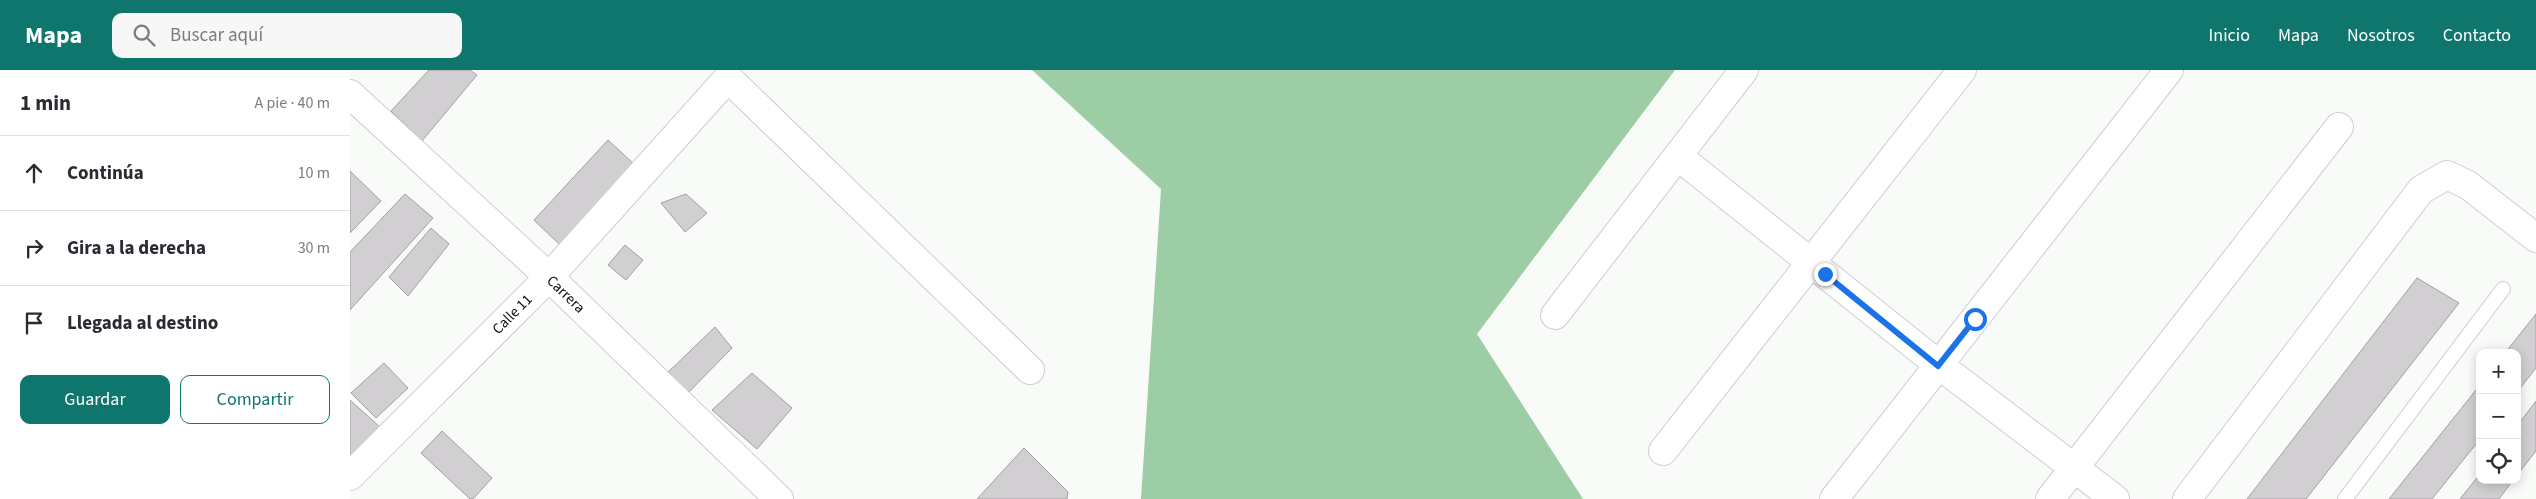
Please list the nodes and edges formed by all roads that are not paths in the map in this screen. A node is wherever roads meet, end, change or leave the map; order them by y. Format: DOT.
graph roads {
  1 [pos="1744,70"];
  2 [pos="1962,70"];
  3 [pos="2169,70"];
  4 [pos="350,94"];
  5 [pos="2339,127"];
  6 [pos="1679,157"];
  7 [pos="2536,238"];
  8 [pos="1811,262"];
  9 [pos="549,277"];
  10 [pos="2503,289"];
  11 [pos="1555,315"];
  12 [pos="1938,366"];
  13 [pos="1030,370"];
  14 [pos="1663,451"];
  15 [pos="2075,467"];
  16 [pos="350,476"];
  17 [pos="779,499"];
  18 [pos="1834,499"];
  19 [pos="2050,499"];
  20 [pos="2116,499"];
  21 [pos="2187,499"];
  22 [pos="2345,499"];
  1 -- 6 [label="street"];
  2 -- 8 [label="street"];
  3 -- 12 [label="street"];
  4 -- 9 [label="street, Carrera"];
  5 -- 15 [label="street"];
  6 -- 8 [label="street"];
  6 -- 11 [label="street"];
  7 -- 21 [label="street"];
  8 -- 12 [label="street"];
  8 -- 14 [label="street"];
  9 -- 13 [label="street, Calle 11"];
  9 -- 16 [label="street, Calle 11"];
  9 -- 17 [label="street, Carrera"];
  10 -- 22 [label="lane"];
  12 -- 15 [label="street"];
  12 -- 18 [label="street"];
  15 -- 19 [label="street"];
  15 -- 20 [label="street"];
}
